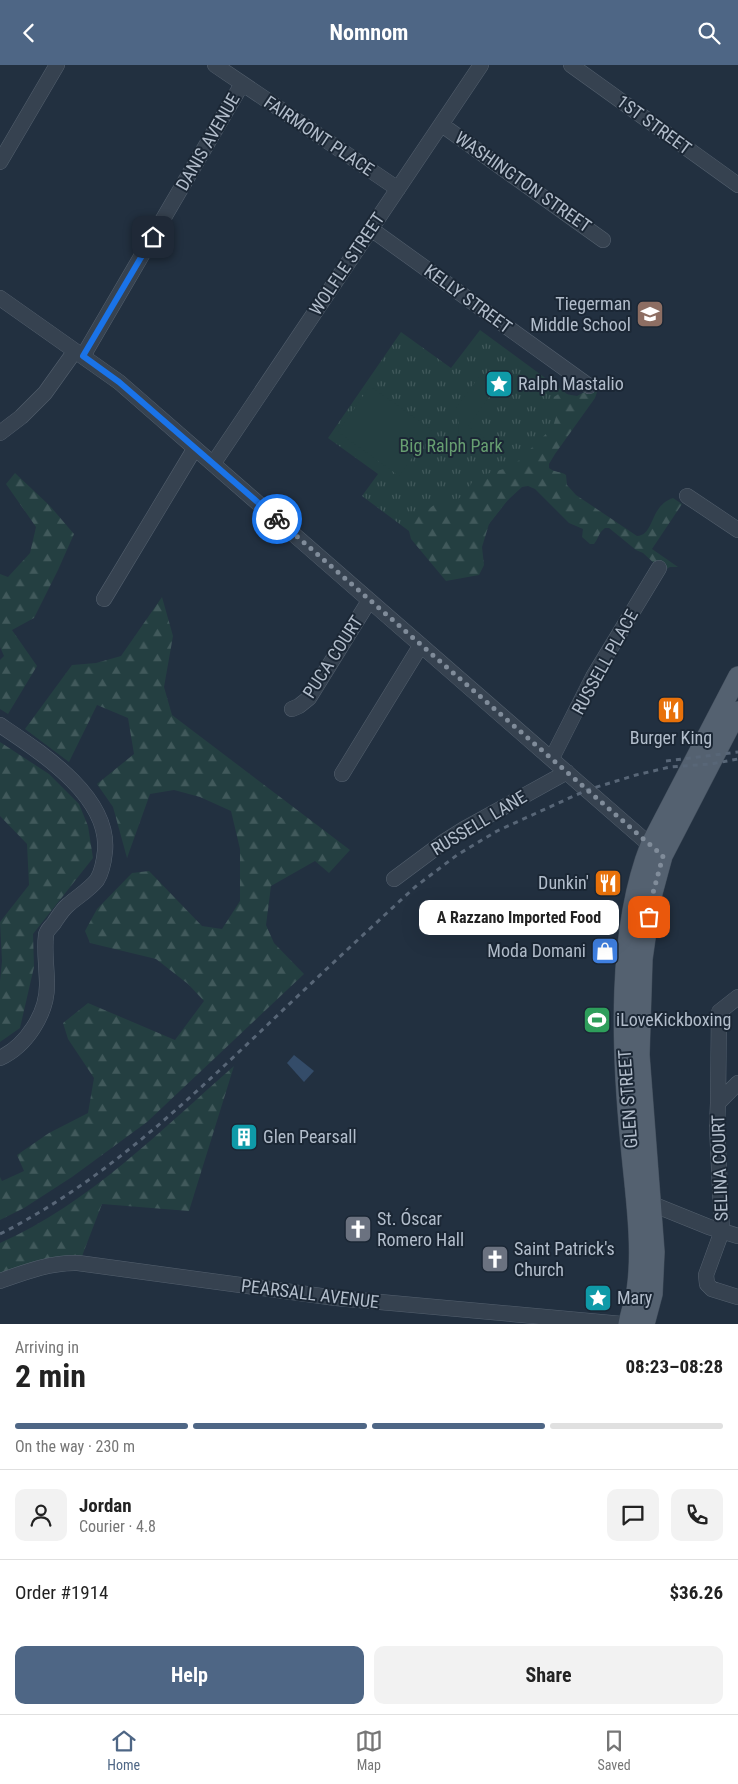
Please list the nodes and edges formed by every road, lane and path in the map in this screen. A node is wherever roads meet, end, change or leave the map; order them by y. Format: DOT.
graph roads {
  1 [pos="57,65"];
  2 [pos="215,65"];
  3 [pos="482,65"];
  4 [pos="571,65"];
  5 [pos="242,84"];
  6 [pos="442,125"];
  7 [pos="0,162"];
  8 [pos="738,185"];
  9 [pos="398,189"];
  10 [pos="371,229"];
  11 [pos="604,240"];
  12 [pos="0,298"];
  13 [pos="79,353"];
  14 [pos="589,386"];
  15 [pos="0,433"];
  16 [pos="195,447"];
  17 [pos="213,464"];
  18 [pos="687,496"];
  19 [pos="738,530"];
  20 [pos="659,567"];
  21 [pos="104,599"];
  22 [pos="369,601"];
  23 [pos="421,645"];
  24 [pos="738,676"];
  25 [pos="292,709"];
  26 [pos="738,711"];
  27 [pos="0,725"];
  28 [pos="552,758"];
  29 [pos="567,772"];
  30 [pos="342,775"];
  31 [pos="657,850"];
  32 [pos="394,879"];
  33 [pos="738,997"];
  34 [pos="0,1059"];
  35 [pos="738,1083"];
  36 [pos="718,1103"];
  37 [pos="643,1204"];
  38 [pos="722,1231"];
  39 [pos="738,1236"];
  40 [pos="0,1281"];
  41 [pos="738,1297"];
  42 [pos="622,1324"];
  43 [pos="628,1324"];
  44 [pos="645,1324"];
  1 -- 7 [label="street"];
  2 -- 5 [label="street, FAIRMONT PLACE"];
  3 -- 6 [label="street, WOLFLE STREET"];
  4 -- 8 [label="street, 1ST STREET"];
  5 -- 9 [label="street, FAIRMONT PLACE"];
  5 -- 13 [label="street, DANIS AVENUE"];
  6 -- 9 [label="street, WOLFLE STREET"];
  6 -- 11 [label="street, WASHINGTON STREET"];
  9 -- 10 [label="street, WOLFLE STREET"];
  10 -- 14 [label="street, KELLY STREET"];
  10 -- 17 [label="street, WOLFLE STREET"];
  12 -- 13 [label="street"];
  13 -- 15 [label="street, DANIS AVENUE"];
  13 -- 16 [label="street"];
  16 -- 17 [label="street"];
  16 -- 21 [label="street"];
  17 -- 22 [label="street"];
  18 -- 19 [label="street"];
  20 -- 28 [label="street, RUSSELL PLACE"];
  22 -- 23 [label="street"];
  22 -- 25 [label="street, PUCA COURT"];
  23 -- 28 [label="street"];
  23 -- 30 [label="street"];
  24 -- 31 [label="main road"];
  26 -- 31 [label="main road"];
  27 -- 34 [label="street"];
  28 -- 29 [label="street"];
  29 -- 31 [label="street"];
  29 -- 32 [label="street, RUSSELL LANE"];
  31 -- 37 [label="main road, GLEN STREET"];
  33 -- 36 [label="street"];
  35 -- 36 [label="street, SELINA COURT"];
  36 -- 38 [label="street, SELINA COURT"];
  37 -- 38 [label="street"];
  37 -- 43 [label="main road, GLEN STREET"];
  37 -- 44 [label="main road, GLEN STREET"];
  38 -- 39 [label="street"];
  38 -- 41 [label="street"];
  40 -- 42 [label="street, PEARSALL AVENUE"];
}
